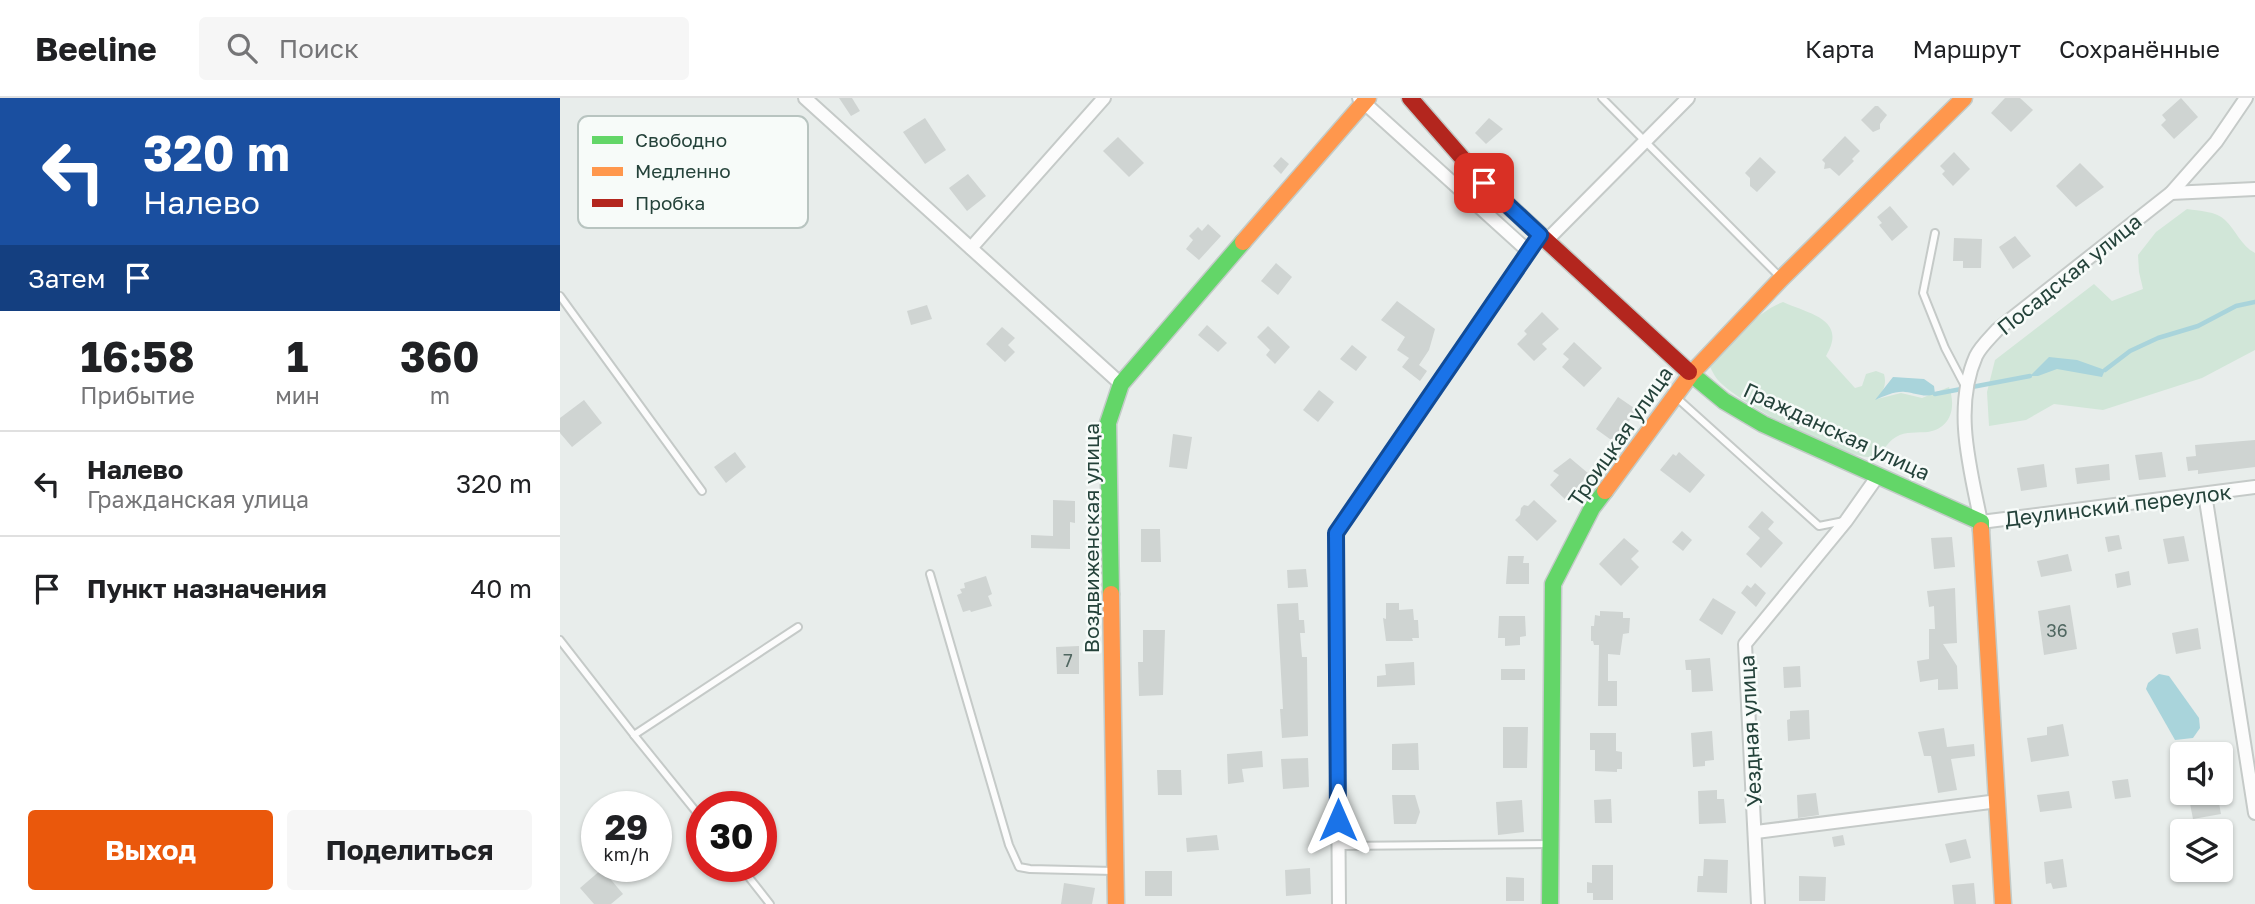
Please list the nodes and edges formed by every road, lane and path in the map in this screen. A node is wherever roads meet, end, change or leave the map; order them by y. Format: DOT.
graph roads {
  1 [pos="805,98"];
  2 [pos="1104,98"];
  3 [pos="1410,98"];
  4 [pos="1602,98"];
  5 [pos="1688,98"];
  6 [pos="1964,98"];
  7 [pos="2246,98"];
  8 [pos="1364,100"];
  9 [pos="1644,142"];
  10 [pos="2255,189"];
  11 [pos="2171,193"];
  12 [pos="1935,233"];
  13 [pos="1544,238"];
  14 [pos="971,248"];
  15 [pos="1528,251"];
  16 [pos="1782,279"];
  17 [pos="560,296"];
  18 [pos="1690,374"];
  19 [pos="1121,384"];
  20 [pos="1966,388"];
  21 [pos="1675,397"];
  22 [pos="1877,477"];
  23 [pos="2255,487"];
  24 [pos="702,491"];
  25 [pos="2205,494"];
  26 [pos="1846,521"];
  27 [pos="1981,522"];
  28 [pos="930,574"];
  29 [pos="798,627"];
  30 [pos="560,640"];
  31 [pos="635,735"];
  32 [pos="686,799"];
  33 [pos="1998,801"];
  34 [pos="2255,813"];
  35 [pos="1756,832"];
  36 [pos="1549,844"];
  37 [pos="1338,846"];
  38 [pos="1115,871"];
  39 [pos="753,882"];
  40 [pos="770,904"];
  41 [pos="1116,904"];
  42 [pos="1339,904"];
  43 [pos="1550,904"];
  44 [pos="1758,904"];
  45 [pos="2003,904"];
  1 -- 14 [label="street"];
  2 -- 14 [label="street"];
  3 -- 13 [label="street, Гражданская улица"];
  4 -- 9 [label="lane"];
  5 -- 9 [label="street"];
  6 -- 16 [label="street, Троицкая улица"];
  7 -- 11 [label="street, Посадская улица"];
  8 -- 15 [label="street"];
  8 -- 19 [label="street, Воздвиженская улица"];
  9 -- 13 [label="street"];
  9 -- 16 [label="lane"];
  10 -- 11 [label="street"];
  11 -- 20 [label="street, Посадская улица"];
  12 -- 20 [label="lane"];
  13 -- 15 [label="street"];
  13 -- 18 [label="street, Гражданская улица"];
  14 -- 19 [label="street"];
  15 -- 37 [label="street"];
  16 -- 18 [label="street, Троицкая улица"];
  17 -- 24 [label="lane"];
  18 -- 21 [label="street, Троицкая улица"];
  18 -- 22 [label="street, Гражданская улица"];
  19 -- 38 [label="street, Воздвиженская улица"];
  20 -- 27 [label="street, Посадская улица"];
  21 -- 26 [label="lane"];
  21 -- 36 [label="street, Троицкая улица"];
  22 -- 26 [label="street, Уездная улица"];
  22 -- 27 [label="street, Гражданская улица"];
  23 -- 25 [label="street, Деулинский переулок"];
  25 -- 27 [label="street, Деулинский переулок"];
  25 -- 34 [label="street"];
  26 -- 35 [label="street, Уездная улица"];
  27 -- 33 [label="street"];
  28 -- 38 [label="lane"];
  29 -- 31 [label="lane"];
  30 -- 31 [label="lane"];
  31 -- 32 [label="lane"];
  33 -- 35 [label="street"];
  33 -- 45 [label="street"];
  35 -- 44 [label="street, Уездная улица"];
  36 -- 37 [label="lane"];
  36 -- 43 [label="street, Троицкая улица"];
  37 -- 42 [label="street"];
  38 -- 41 [label="street, Воздвиженская улица"];
  39 -- 40 [label="lane"];
}
